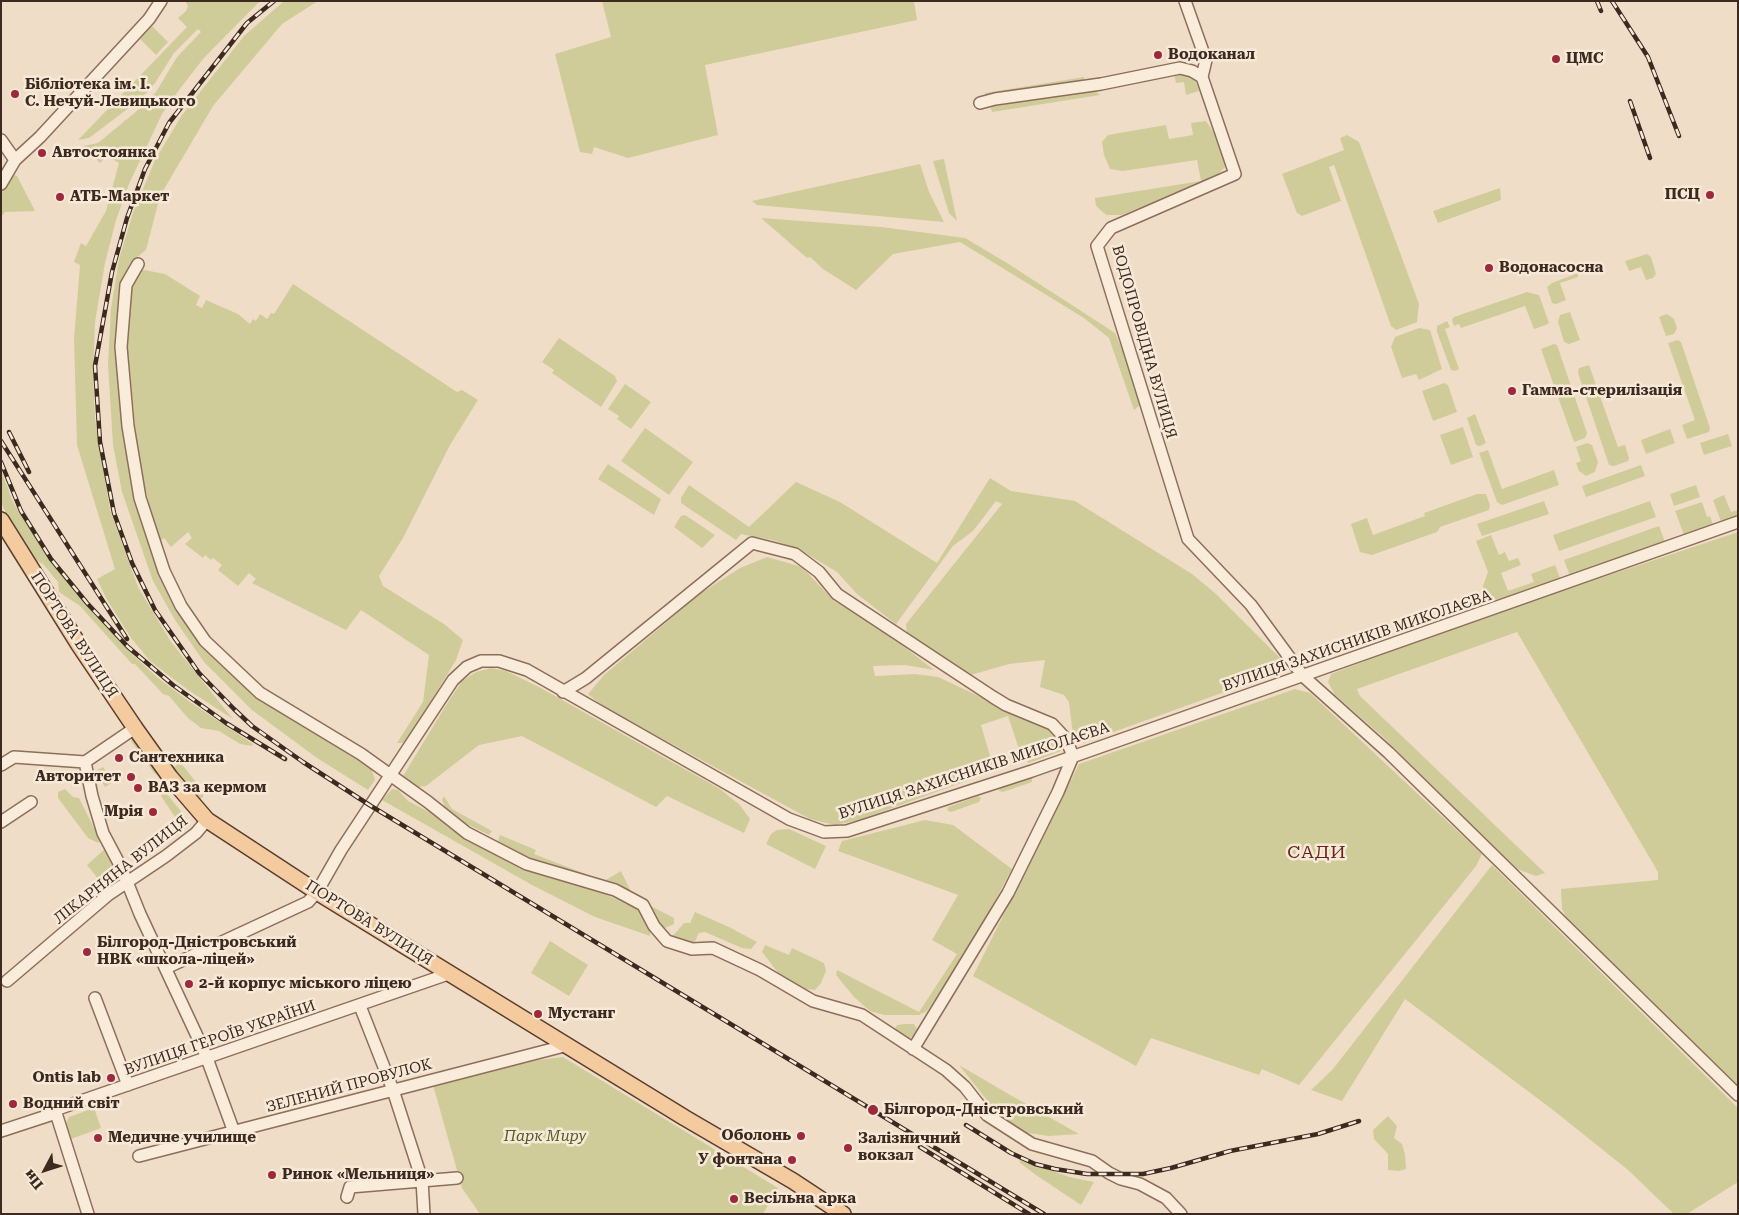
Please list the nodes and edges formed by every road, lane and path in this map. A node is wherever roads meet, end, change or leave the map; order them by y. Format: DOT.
graph roads {
  1 [pos="161,1"];
  2 [pos="1185,1"];
  3 [pos="1202,77"];
  4 [pos="980,103"];
  5 [pos="1,140"];
  6 [pos="15,160"];
  7 [pos="1,184"];
  8 [pos="138,264"];
  9 [pos="1,520"];
  10 [pos="1738,522"];
  11 [pos="1303,676"];
  12 [pos="563,692"];
  13 [pos="136,728"];
  14 [pos="1072,756"];
  15 [pos="85,762"];
  16 [pos="2,765"];
  17 [pos="392,775"];
  18 [pos="31,802"];
  19 [pos="207,820"];
  20 [pos="1,822"];
  21 [pos="126,882"];
  22 [pos="318,892"];
  23 [pos="166,968"];
  24 [pos="450,973"];
  25 [pos="7,981"];
  26 [pos="95,998"];
  27 [pos="360,1006"];
  28 [pos="568,1045"];
  29 [pos="914,1049"];
  30 [pos="206,1058"];
  31 [pos="128,1085"];
  32 [pos="393,1090"];
  33 [pos="1738,1095"];
  34 [pos="56,1113"];
  35 [pos="1,1131"];
  36 [pos="234,1132"];
  37 [pos="138,1156"];
  38 [pos="457,1178"];
  39 [pos="422,1180"];
  40 [pos="348,1197"];
  41 [pos="88,1214"];
  42 [pos="424,1214"];
  43 [pos="843,1214"];
  44 [pos="1181,1214"];
  1 -- 6 [label="street"];
  2 -- 3 [label="street"];
  3 -- 4 [label="street"];
  3 -- 11 [label="street, ВОДОПРОВІДНА ВУЛИЦЯ"];
  5 -- 6 [label="street"];
  6 -- 7 [label="street"];
  8 -- 17 [label="street"];
  9 -- 13 [label="main road, ПОРТОВА ВУЛИЦЯ"];
  10 -- 11 [label="street, ВУЛИЦЯ ЗАХИСНИКІВ МИКОЛАЄВА"];
  11 -- 14 [label="street, ВУЛИЦЯ ЗАХИСНИКІВ МИКОЛАЄВА"];
  11 -- 33 [label="street"];
  12 -- 14 [label="street, ВУЛИЦЯ ЗАХИСНИКІВ МИКОЛАЄВА"];
  12 -- 14 [label="street"];
  12 -- 17 [label="street, ВУЛИЦЯ ЗАХИСНИКІВ МИКОЛАЄВА"];
  13 -- 15 [label="street"];
  13 -- 19 [label="main road, ПОРТОВА ВУЛИЦЯ"];
  14 -- 29 [label="street"];
  15 -- 16 [label="street"];
  15 -- 21 [label="street"];
  17 -- 22 [label="street, ВУЛИЦЯ ЗАХИСНИКІВ МИКОЛАЄВА"];
  17 -- 29 [label="street"];
  18 -- 20 [label="street"];
  19 -- 21 [label="street, ЛІКАРНЯНА ВУЛИЦЯ"];
  19 -- 22 [label="main road, ПОРТОВА ВУЛИЦЯ"];
  21 -- 23 [label="street"];
  21 -- 25 [label="street, ЛІКАРНЯНА ВУЛИЦЯ"];
  22 -- 23 [label="street"];
  22 -- 24 [label="main road, ПОРТОВА ВУЛИЦЯ"];
  23 -- 30 [label="street"];
  24 -- 27 [label="street, ВУЛИЦЯ ГЕРОЇВ УКРАЇНИ"];
  24 -- 28 [label="main road, ПОРТОВА ВУЛИЦЯ"];
  26 -- 31 [label="street"];
  27 -- 30 [label="street, ВУЛИЦЯ ГЕРОЇВ УКРАЇНИ"];
  27 -- 32 [label="street"];
  28 -- 32 [label="street, ЗЕЛЕНИЙ ПРОВУЛОК"];
  28 -- 43 [label="main road, ПОРТОВА ВУЛИЦЯ"];
  29 -- 44 [label="street"];
  30 -- 31 [label="street, ВУЛИЦЯ ГЕРОЇВ УКРАЇНИ"];
  30 -- 36 [label="street"];
  31 -- 34 [label="street, ВУЛИЦЯ ГЕРОЇВ УКРАЇНИ"];
  32 -- 36 [label="street, ЗЕЛЕНИЙ ПРОВУЛОК"];
  32 -- 39 [label="street"];
  34 -- 35 [label="street, ВУЛИЦЯ ГЕРОЇВ УКРАЇНИ"];
  34 -- 41 [label="street"];
  36 -- 37 [label="street, ЗЕЛЕНИЙ ПРОВУЛОК"];
  38 -- 39 [label="street"];
  39 -- 40 [label="street"];
  39 -- 42 [label="street"];
}
